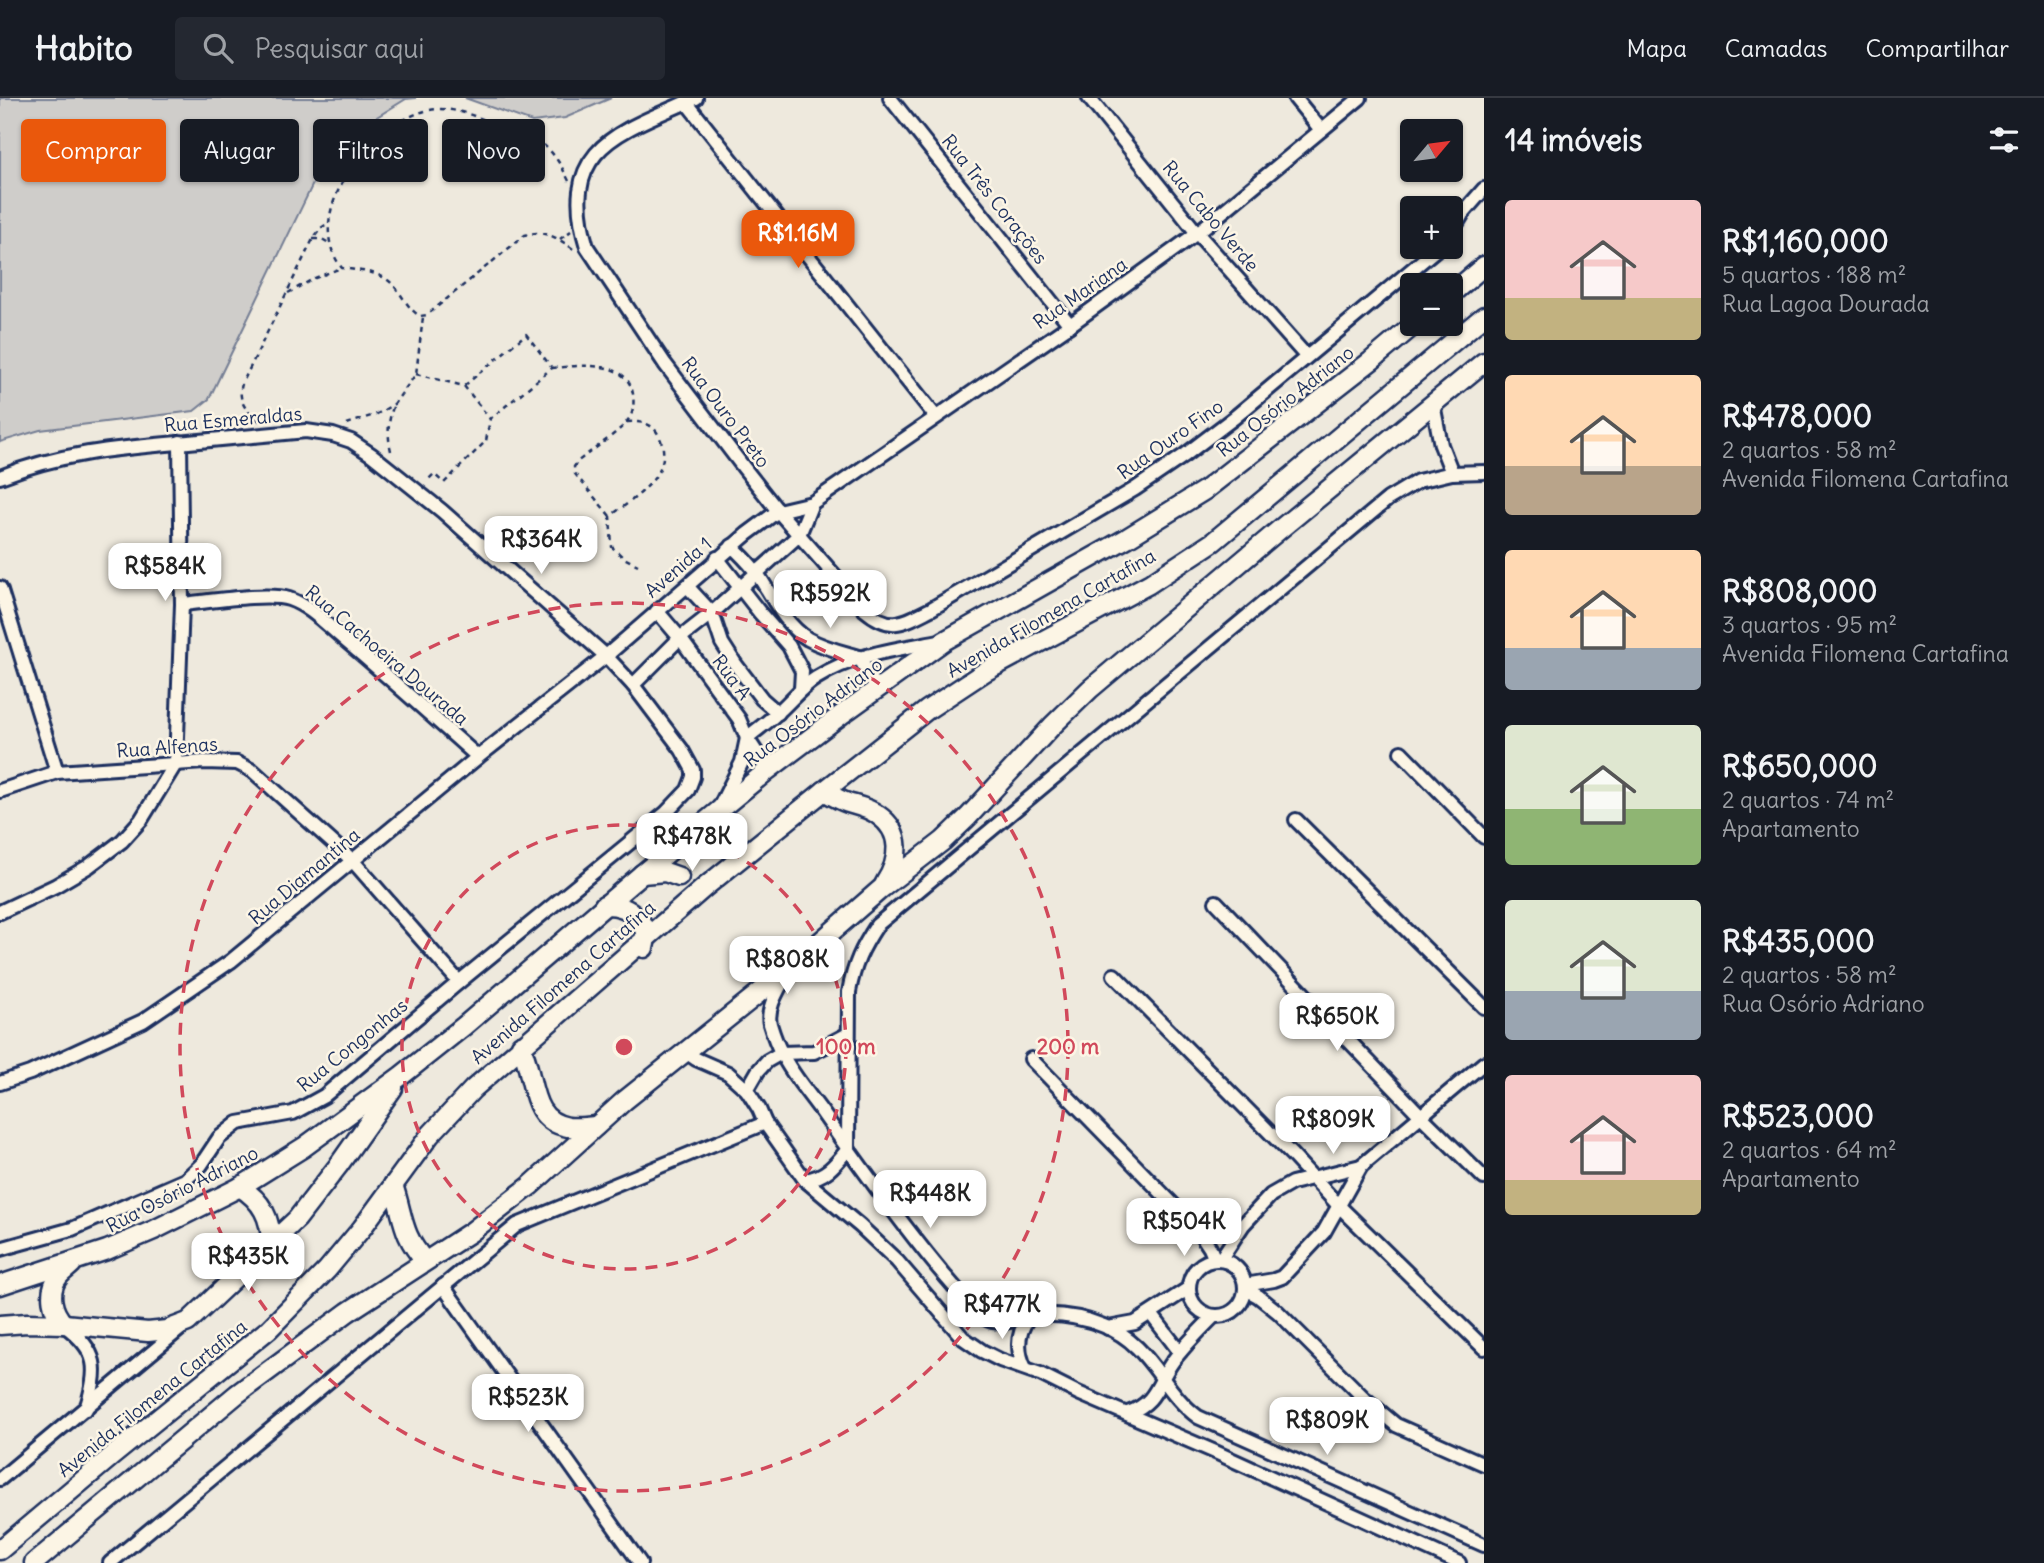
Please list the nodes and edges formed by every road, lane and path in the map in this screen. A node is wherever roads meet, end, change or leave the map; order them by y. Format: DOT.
graph roads {
  1 [pos="890,98"];
  2 [pos="1089,98"];
  3 [pos="1295,98"];
  4 [pos="1360,98"];
  5 [pos="691,100"];
  6 [pos="1321,130"];
  7 [pos="1484,190"];
  8 [pos="579,203"];
  9 [pos="1463,213"];
  10 [pos="327,224"];
  11 [pos="1197,233"];
  12 [pos="313,239"];
  13 [pos="329,243"];
  14 [pos="1423,259"];
  15 [pos="1484,266"];
  16 [pos="342,268"];
  17 [pos="601,269"];
  18 [pos="1463,284"];
  19 [pos="288,293"];
  20 [pos="1484,316"];
  21 [pos="423,317"];
  22 [pos="1070,325"];
  23 [pos="1400,336"];
  24 [pos="1306,356"];
  25 [pos="1484,362"];
  26 [pos="552,368"];
  27 [pos="416,374"];
  28 [pos="464,386"];
  29 [pos="394,404"];
  30 [pos="1433,404"];
  31 [pos="936,417"];
  32 [pos="490,419"];
  33 [pos="266,422"];
  34 [pos="627,422"];
  35 [pos="352,429"];
  36 [pos="180,442"];
  37 [pos="383,446"];
  38 [pos="1484,472"];
  39 [pos="1452,473"];
  40 [pos="418,475"];
  41 [pos="0,477"];
  42 [pos="812,503"];
  43 [pos="778,511"];
  44 [pos="610,516"];
  45 [pos="799,535"];
  46 [pos="732,546"];
  47 [pos="717,558"];
  48 [pos="638,565"];
  49 [pos="757,573"];
  50 [pos="687,586"];
  51 [pos="740,587"];
  52 [pos="0,588"];
  53 [pos="182,604"];
  54 [pos="657,611"];
  55 [pos="712,613"];
  56 [pos="898,624"];
  57 [pos="680,638"];
  58 [pos="944,640"];
  59 [pos="606,656"];
  60 [pos="859,657"];
  61 [pos="633,685"];
  62 [pos="801,689"];
  63 [pos="877,689"];
  64 [pos="778,713"];
  65 [pos="747,738"];
  66 [pos="1401,752"];
  67 [pos="478,757"];
  68 [pos="176,764"];
  69 [pos="768,769"];
  70 [pos="57,772"];
  71 [pos="688,790"];
  72 [pos="824,790"];
  73 [pos="0,791"];
  74 [pos="715,815"];
  75 [pos="1296,820"];
  76 [pos="1484,837"];
  77 [pos="682,842"];
  78 [pos="352,860"];
  79 [pos="642,874"];
  80 [pos="679,877"];
  81 [pos="705,887"];
  82 [pos="881,888"];
  83 [pos="1216,902"];
  84 [pos="604,905"];
  85 [pos="0,912"];
  86 [pos="634,912"];
  87 [pos="633,949"];
  88 [pos="789,969"];
  89 [pos="1114,975"];
  90 [pos="459,982"];
  91 [pos="1484,1007"];
  92 [pos="848,1034"];
  93 [pos="522,1045"];
  94 [pos="686,1052"];
  95 [pos="781,1054"];
  96 [pos="1031,1059"];
  97 [pos="1484,1063"];
  98 [pos="401,1076"];
  99 [pos="0,1083"];
  100 [pos="747,1090"];
  101 [pos="1421,1116"];
  102 [pos="765,1123"];
  103 [pos="596,1126"];
  104 [pos="848,1149"];
  105 [pos="1361,1166"];
  106 [pos="1314,1178"];
  107 [pos="1484,1178"];
  108 [pos="805,1180"];
  109 [pos="393,1185"];
  110 [pos="240,1187"];
  111 [pos="1339,1206"];
  112 [pos="271,1244"];
  113 [pos="0,1249"];
  114 [pos="1217,1260"];
  115 [pos="425,1261"];
  116 [pos="74,1262"];
  117 [pos="0,1285"];
  118 [pos="443,1286"];
  119 [pos="1245,1287"];
  120 [pos="1189,1288"];
  121 [pos="1151,1314"];
  122 [pos="1213,1316"];
  123 [pos="1028,1318"];
  124 [pos="188,1322"];
  125 [pos="64,1324"];
  126 [pos="0,1325"];
  127 [pos="1108,1328"];
  128 [pos="1484,1348"];
  129 [pos="1180,1352"];
  130 [pos="1025,1368"];
  131 [pos="1162,1376"];
  132 [pos="86,1409"];
  133 [pos="1128,1413"];
  134 [pos="1484,1464"];
  135 [pos="0,1479"];
  136 [pos="1484,1545"];
  137 [pos="0,1550"];
  138 [pos="34,1563"];
  139 [pos="110,1563"];
  140 [pos="640,1563"];
  141 [pos="1459,1563"];
  1 -- 22 [label="street, Rua Três Corações"];
  2 -- 11 [label="street, Rua Cabo Verde"];
  3 -- 6 [label="street"];
  4 -- 6 [label="street, Rua Mariana"];
  5 -- 8 [label="street, Rua Ouro Preto"];
  5 -- 31 [label="street"];
  6 -- 11 [label="street, Rua Mariana"];
  7 -- 9 [label="street"];
  8 -- 10 [label="path"];
  8 -- 17 [label="street, Rua Ouro Preto"];
  10 -- 12 [label="path"];
  10 -- 13 [label="path"];
  11 -- 22 [label="street, Rua Mariana"];
  11 -- 24 [label="street, Rua Cabo Verde"];
  12 -- 13 [label="path"];
  12 -- 19 [label="path"];
  13 -- 16 [label="path"];
  14 -- 24 [label="street, Rua Ouro Fino"];
  15 -- 18 [label="main road"];
  16 -- 19 [label="path"];
  16 -- 21 [label="path"];
  17 -- 21 [label="path"];
  17 -- 43 [label="street, Rua Ouro Preto"];
  19 -- 33 [label="path"];
  20 -- 72 [label="main road, Avenida Filomena Cartafina"];
  21 -- 27 [label="path"];
  22 -- 31 [label="street, Rua Mariana"];
  23 -- 58 [label="main road, Rua Osório Adriano"];
  24 -- 56 [label="street, Rua Ouro Fino"];
  25 -- 30 [label="main road"];
  26 -- 28 [label="path"];
  26 -- 32 [label="path"];
  26 -- 34 [label="path"];
  27 -- 28 [label="path"];
  27 -- 29 [label="path"];
  28 -- 32 [label="path"];
  29 -- 35 [label="path"];
  29 -- 37 [label="path"];
  30 -- 39 [label="street"];
  30 -- 82 [label="main road"];
  31 -- 42 [label="street, Rua Mariana"];
  32 -- 40 [label="path"];
  34 -- 44 [label="path"];
  34 -- 44 [label="path"];
  36 -- 41 [label="street, Rua Esmeraldas"];
  36 -- 53 [label="street"];
  36 -- 59 [label="street, Rua Esmeraldas"];
  38 -- 39 [label="street"];
  39 -- 92 [label="street"];
  42 -- 43 [label="street, Rua Mariana"];
  42 -- 45 [label="street"];
  43 -- 45 [label="street, Rua Ouro Preto"];
  43 -- 46 [label="street, Avenida 1"];
  44 -- 48 [label="path"];
  45 -- 49 [label="street"];
  45 -- 56 [label="street, Rua Ouro Preto"];
  46 -- 47 [label="street, Avenida 1"];
  46 -- 49 [label="street"];
  47 -- 50 [label="street, Avenida 1"];
  47 -- 51 [label="street"];
  49 -- 51 [label="street"];
  49 -- 60 [label="street"];
  50 -- 54 [label="street, Avenida 1"];
  50 -- 55 [label="street"];
  51 -- 55 [label="street"];
  51 -- 62 [label="street"];
  52 -- 70 [label="street"];
  53 -- 67 [label="street, Rua Cachoeira Dourada"];
  53 -- 68 [label="street"];
  54 -- 57 [label="street, Rua A"];
  54 -- 59 [label="street, Avenida 1"];
  55 -- 57 [label="street"];
  55 -- 64 [label="street, Rua A"];
  57 -- 61 [label="street"];
  57 -- 65 [label="street, Rua A"];
  58 -- 60 [label="street"];
  58 -- 63 [label="main road, Rua Osório Adriano"];
  59 -- 61 [label="street, Rua Esmeraldas"];
  59 -- 67 [label="street, Rua Diamantina"];
  60 -- 62 [label="street"];
  60 -- 63 [label="street"];
  61 -- 71 [label="street, Rua Esmeraldas"];
  62 -- 64 [label="street"];
  63 -- 69 [label="main road, Rua Osório Adriano"];
  64 -- 65 [label="street"];
  65 -- 69 [label="street, Rua A"];
  65 -- 74 [label="street"];
  66 -- 76 [label="street"];
  67 -- 78 [label="street, Rua Diamantina"];
  68 -- 70 [label="street, Rua Alfenas"];
  68 -- 78 [label="street, Rua Alfenas"];
  68 -- 85 [label="street"];
  69 -- 74 [label="main road, Rua Osório Adriano"];
  70 -- 73 [label="street, Rua Alfenas"];
  71 -- 90 [label="street, Rua Congonhas"];
  72 -- 81 [label="main road, Avenida Filomena Cartafina"];
  72 -- 82 [label="main road"];
  74 -- 77 [label="main road, Rua Osório Adriano"];
  75 -- 91 [label="street"];
  77 -- 79 [label="main road, Rua Osório Adriano"];
  77 -- 80 [label="main road"];
  78 -- 90 [label="street, Rua Alfenas"];
  78 -- 99 [label="street, Rua Diamantina"];
  79 -- 80 [label="main road"];
  79 -- 84 [label="main road, Rua Osório Adriano"];
  79 -- 86 [label="main road"];
  80 -- 81 [label="main road"];
  81 -- 87 [label="main road, Avenida Filomena Cartafina"];
  82 -- 88 [label="main road"];
  83 -- 101 [label="street"];
  84 -- 86 [label="main road"];
  84 -- 98 [label="main road, Rua Osório Adriano"];
  86 -- 87 [label="main road"];
  87 -- 93 [label="main road, Avenida Filomena Cartafina"];
  88 -- 94 [label="main road"];
  88 -- 95 [label="street"];
  89 -- 106 [label="street"];
  90 -- 113 [label="street, Rua Congonhas"];
  92 -- 95 [label="street"];
  92 -- 104 [label="street"];
  93 -- 103 [label="main road"];
  93 -- 109 [label="main road, Avenida Filomena Cartafina"];
  94 -- 100 [label="street"];
  94 -- 103 [label="main road"];
  95 -- 100 [label="street"];
  95 -- 104 [label="street"];
  96 -- 114 [label="street"];
  97 -- 101 [label="street"];
  98 -- 110 [label="main road, Rua Osório Adriano"];
  98 -- 112 [label="main road, Rua Osório Adriano"];
  100 -- 102 [label="street"];
  101 -- 105 [label="street"];
  101 -- 107 [label="street"];
  102 -- 108 [label="street"];
  102 -- 118 [label="street"];
  103 -- 115 [label="main road"];
  104 -- 108 [label="street"];
  104 -- 123 [label="street"];
  105 -- 106 [label="street"];
  105 -- 111 [label="street"];
  106 -- 111 [label="street"];
  106 -- 114 [label="street"];
  108 -- 130 [label="street"];
  109 -- 115 [label="main road"];
  109 -- 137 [label="main road, Avenida Filomena Cartafina"];
  110 -- 112 [label="main road"];
  110 -- 116 [label="main road, Rua Osório Adriano"];
  111 -- 119 [label="street"];
  111 -- 128 [label="street"];
  112 -- 124 [label="main road, Rua Osório Adriano"];
  114 -- 119 [label="street"];
  114 -- 120 [label="street"];
  115 -- 138 [label="main road"];
  116 -- 117 [label="main road, Rua Osório Adriano"];
  116 -- 125 [label="main road"];
  118 -- 139 [label="street"];
  118 -- 140 [label="street"];
  119 -- 122 [label="street"];
  119 -- 134 [label="street"];
  120 -- 121 [label="street"];
  120 -- 122 [label="street"];
  121 -- 127 [label="street"];
  121 -- 129 [label="street"];
  122 -- 129 [label="street"];
  123 -- 127 [label="street"];
  123 -- 130 [label="street"];
  124 -- 125 [label="main road, Rua Osório Adriano"];
  124 -- 132 [label="street"];
  125 -- 126 [label="main road, Rua Osório Adriano"];
  125 -- 132 [label="street"];
  127 -- 131 [label="street"];
  129 -- 131 [label="street"];
  130 -- 133 [label="street"];
  131 -- 133 [label="street"];
  131 -- 136 [label="street"];
  132 -- 135 [label="street"];
  133 -- 141 [label="street"];
}
